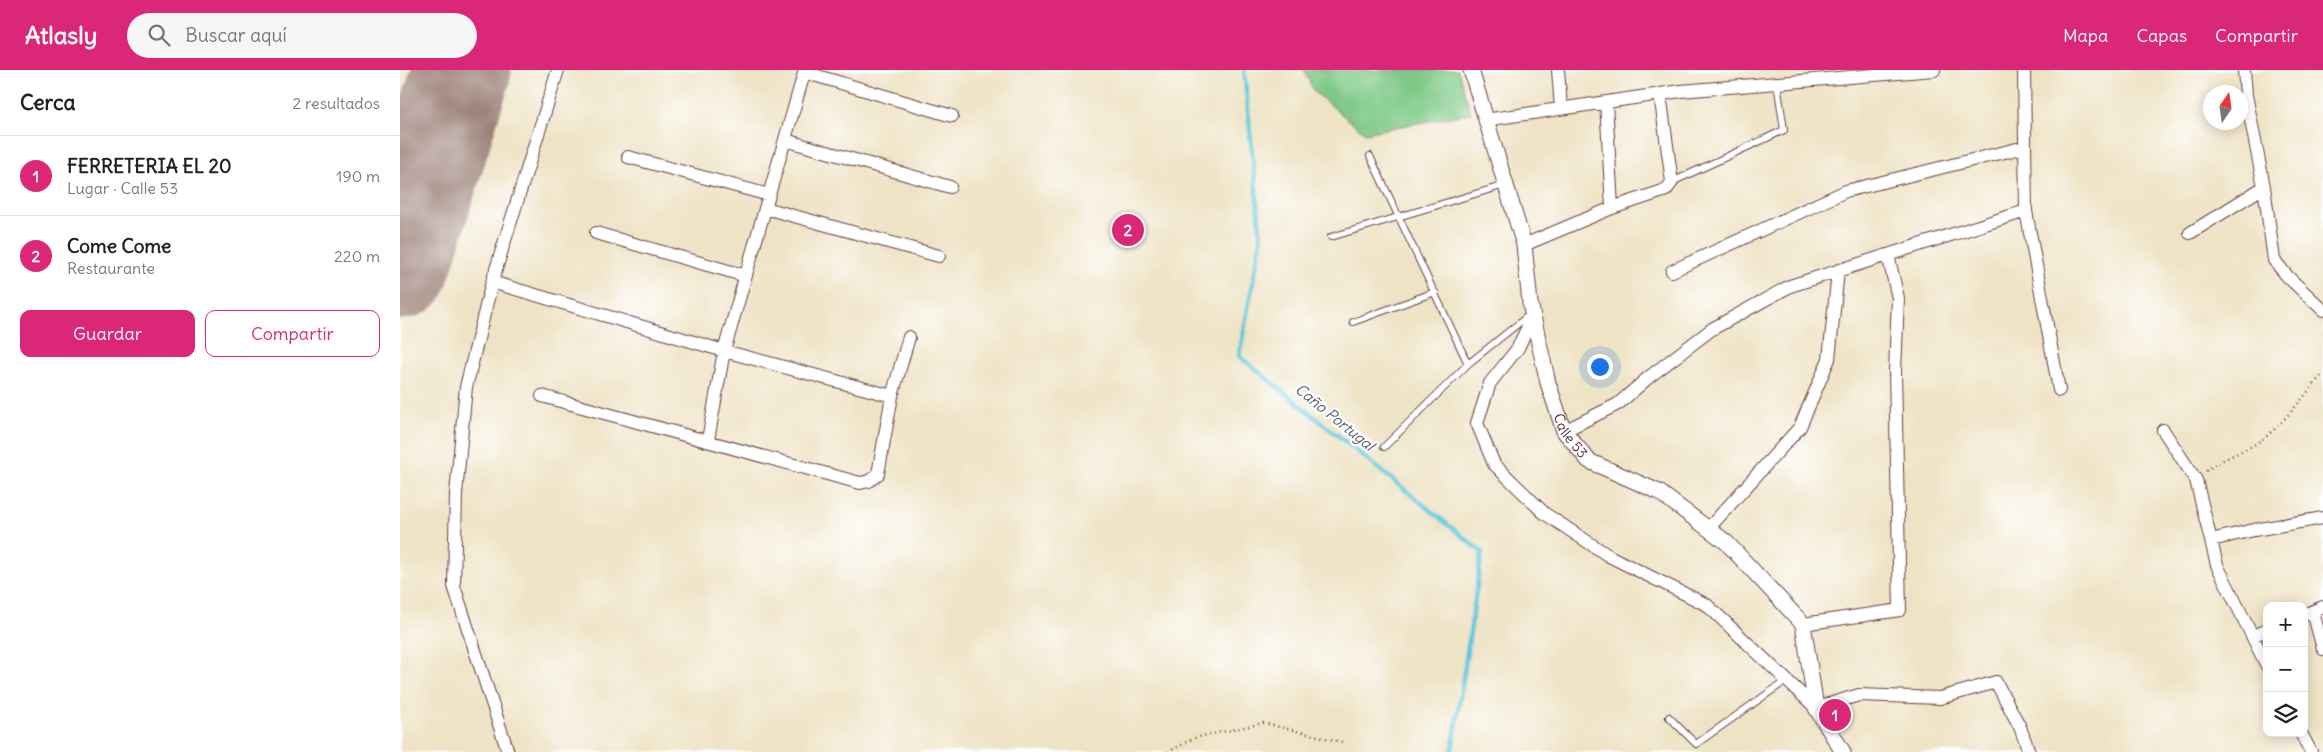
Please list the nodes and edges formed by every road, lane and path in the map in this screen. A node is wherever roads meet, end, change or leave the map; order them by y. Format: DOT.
graph roads {
  1 [pos="558,70"];
  2 [pos="1471,70"];
  3 [pos="1558,70"];
  4 [pos="1934,70"];
  5 [pos="2024,70"];
  6 [pos="2244,70"];
  7 [pos="804,71"];
  8 [pos="1778,83"];
  9 [pos="1660,94"];
  10 [pos="1606,102"];
  11 [pos="1561,108"];
  12 [pos="952,116"];
  13 [pos="1485,120"];
  14 [pos="785,140"];
  15 [pos="2025,147"];
  16 [pos="1370,156"];
  17 [pos="628,157"];
  18 [pos="1672,182"];
  19 [pos="1505,185"];
  20 [pos="950,187"];
  21 [pos="2264,187"];
  22 [pos="769,196"];
  23 [pos="765,208"];
  24 [pos="1612,208"];
  25 [pos="2026,211"];
  26 [pos="1398,216"];
  27 [pos="596,233"];
  28 [pos="2190,233"];
  29 [pos="1331,238"];
  30 [pos="1524,245"];
  31 [pos="1888,255"];
  32 [pos="939,256"];
  33 [pos="1672,271"];
  34 [pos="1838,271"];
  35 [pos="746,276"];
  36 [pos="492,282"];
  37 [pos="1435,292"];
  38 [pos="2323,310"];
  39 [pos="1532,314"];
  40 [pos="1353,322"];
  41 [pos="909,337"];
  42 [pos="724,351"];
  43 [pos="1468,364"];
  44 [pos="2323,374"];
  45 [pos="2059,390"];
  46 [pos="542,396"];
  47 [pos="892,396"];
  48 [pos="2163,430"];
  49 [pos="1564,431"];
  50 [pos="708,440"];
  51 [pos="1384,447"];
  52 [pos="2196,480"];
  53 [pos="2323,518"];
  54 [pos="1708,529"];
  55 [pos="2211,540"];
  56 [pos="2313,611"];
  57 [pos="1803,624"];
  58 [pos="2263,632"];
  59 [pos="2252,636"];
  60 [pos="2323,649"];
  61 [pos="2263,658"];
  62 [pos="1787,680"];
  63 [pos="1816,708"];
  64 [pos="1668,717"];
  65 [pos="2303,737"];
  66 [pos="1342,742"];
  67 [pos="508,752"];
  68 [pos="1168,752"];
  69 [pos="1843,752"];
  70 [pos="2029,752"];
  71 [pos="2311,752"];
  1 -- 36 [label="street"];
  2 -- 13 [label="street, Calle 53"];
  3 -- 11 [label="street"];
  4 -- 8 [label="street"];
  5 -- 15 [label="street"];
  6 -- 21 [label="street"];
  7 -- 12 [label="street"];
  7 -- 14 [label="street"];
  8 -- 9 [label="street"];
  8 -- 18 [label="lane"];
  9 -- 10 [label="street"];
  9 -- 18 [label="street"];
  10 -- 11 [label="street"];
  10 -- 24 [label="street"];
  11 -- 13 [label="street"];
  13 -- 19 [label="street, Calle 53"];
  14 -- 20 [label="street"];
  14 -- 22 [label="street"];
  15 -- 25 [label="street"];
  15 -- 33 [label="street"];
  16 -- 26 [label="lane"];
  17 -- 22 [label="street"];
  18 -- 24 [label="street"];
  19 -- 26 [label="lane"];
  19 -- 30 [label="street, Calle 53"];
  21 -- 28 [label="street"];
  21 -- 38 [label="street"];
  22 -- 23 [label="street"];
  23 -- 32 [label="street"];
  23 -- 35 [label="street"];
  24 -- 30 [label="street"];
  25 -- 31 [label="street"];
  25 -- 45 [label="street"];
  26 -- 29 [label="lane"];
  26 -- 37 [label="lane"];
  27 -- 35 [label="street"];
  30 -- 39 [label="street, Calle 53"];
  31 -- 34 [label="street"];
  31 -- 57 [label="street"];
  34 -- 49 [label="street"];
  34 -- 54 [label="street"];
  35 -- 42 [label="street"];
  36 -- 42 [label="street"];
  36 -- 67 [label="street"];
  37 -- 40 [label="lane"];
  37 -- 43 [label="lane"];
  39 -- 43 [label="lane"];
  39 -- 49 [label="street, Calle 53"];
  39 -- 62 [label="street"];
  41 -- 47 [label="street"];
  42 -- 47 [label="street"];
  42 -- 50 [label="street"];
  43 -- 51 [label="lane"];
  44 -- 52 [label="path"];
  46 -- 50 [label="street"];
  47 -- 50 [label="street"];
  48 -- 52 [label="street"];
  49 -- 54 [label="street, Calle 53"];
  52 -- 55 [label="street"];
  53 -- 55 [label="street"];
  54 -- 57 [label="street, Calle 53"];
  55 -- 59 [label="street"];
  56 -- 60 [label="street"];
  57 -- 63 [label="street"];
  58 -- 59 [label="street"];
  59 -- 61 [label="street"];
  62 -- 63 [label="street"];
  62 -- 64 [label="lane"];
  63 -- 69 [label="street"];
  63 -- 70 [label="street"];
  65 -- 71 [label="street"];
  66 -- 68 [label="path"];
}
